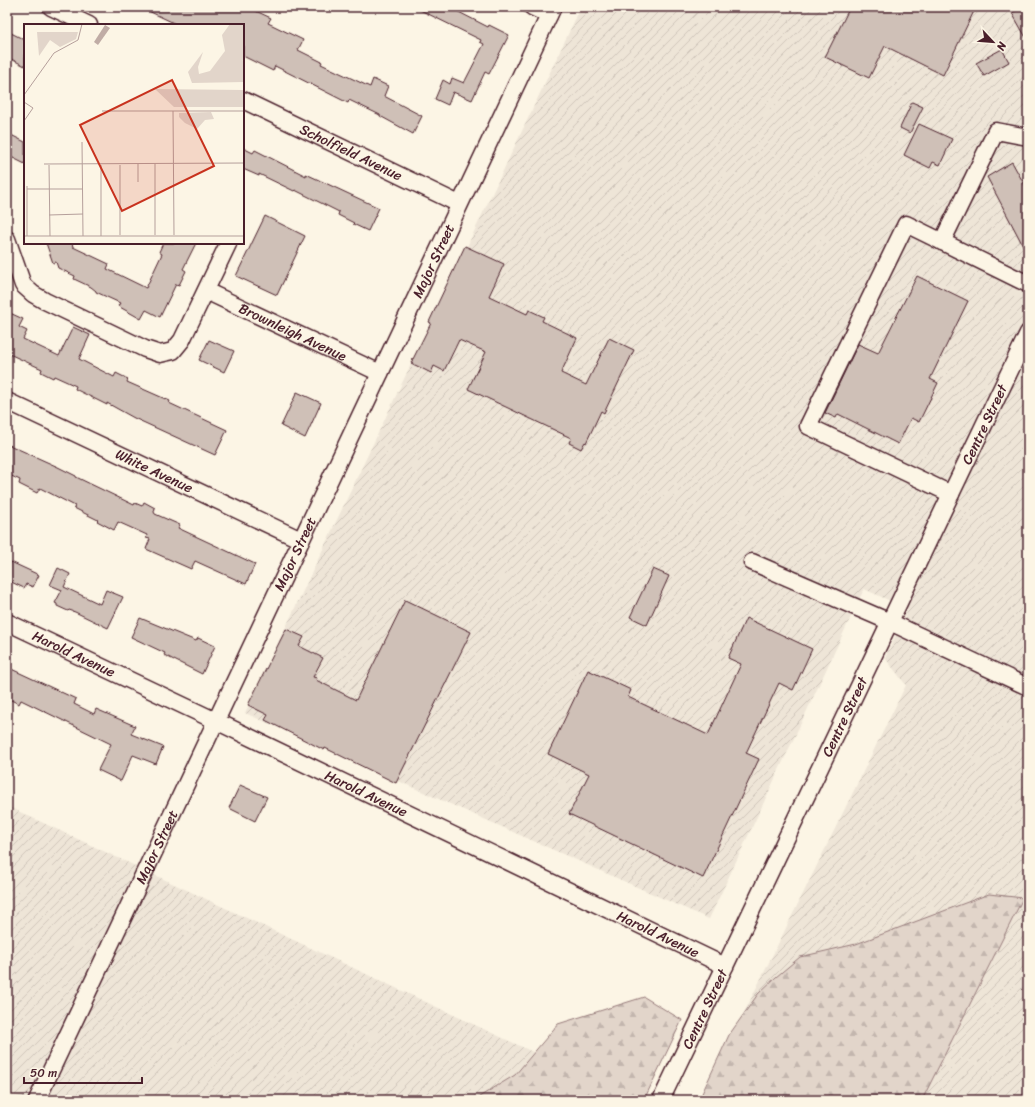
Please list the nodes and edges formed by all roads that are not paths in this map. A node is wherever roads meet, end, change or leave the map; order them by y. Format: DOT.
graph roads {
  1 [pos="51,7"];
  2 [pos="532,7"];
  3 [pos="551,11"];
  4 [pos="87,24"];
  5 [pos="244,100"];
  6 [pos="1028,137"];
  7 [pos="459,204"];
  8 [pos="7,239"];
  9 [pos="942,242"];
  10 [pos="228,244"];
  11 [pos="1028,284"];
  12 [pos="206,291"];
  13 [pos="1028,333"];
  14 [pos="380,373"];
  15 [pos="7,401"];
  16 [pos="951,494"];
  17 [pos="301,540"];
  18 [pos="752,562"];
  19 [pos="7,622"];
  20 [pos="890,622"];
  21 [pos="1028,686"];
  22 [pos="216,721"];
  23 [pos="725,966"];
  24 [pos="37,1100"];
  25 [pos="661,1100"];
  1 -- 4 [label="street"];
  2 -- 3 [label="street"];
  3 -- 7 [label="street, Major Street"];
  5 -- 7 [label="street, Scholfield Avenue"];
  6 -- 9 [label="street"];
  7 -- 14 [label="street, Major Street"];
  8 -- 12 [label="street"];
  9 -- 11 [label="street"];
  9 -- 16 [label="street"];
  10 -- 12 [label="street"];
  12 -- 14 [label="street, Brownleigh Avenue"];
  13 -- 16 [label="street, Centre Street"];
  14 -- 17 [label="street, Major Street"];
  15 -- 17 [label="street, White Avenue"];
  16 -- 20 [label="street, Centre Street"];
  17 -- 22 [label="street, Major Street"];
  18 -- 20 [label="street"];
  19 -- 22 [label="street, Harold Avenue"];
  20 -- 21 [label="street"];
  20 -- 23 [label="street, Centre Street"];
  22 -- 23 [label="street, Harold Avenue"];
  22 -- 24 [label="street, Major Street"];
  23 -- 25 [label="street, Centre Street"];
}
